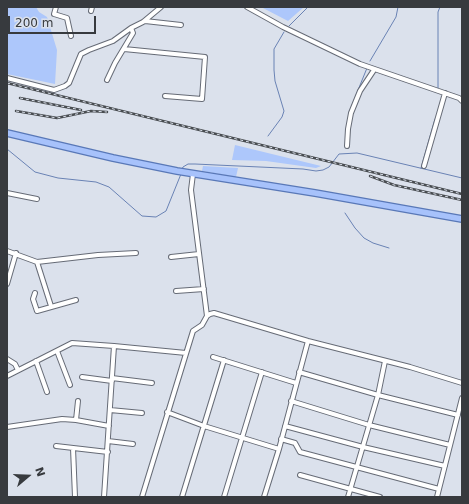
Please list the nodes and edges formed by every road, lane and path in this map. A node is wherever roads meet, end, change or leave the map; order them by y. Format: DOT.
graph roads {
  1 [pos="56,7"];
  2 [pos="161,7"];
  3 [pos="247,7"];
  4 [pos="145,21"];
  5 [pos="181,25"];
  6 [pos="131,28"];
  7 [pos="71,36"];
  8 [pos="124,50"];
  9 [pos="374,70"];
  10 [pos="7,78"];
  11 [pos="107,80"];
  12 [pos="445,93"];
  13 [pos="165,96"];
  14 [pos="462,101"];
  15 [pos="7,133"];
  16 [pos="347,146"];
  17 [pos="424,166"];
  18 [pos="193,174"];
  19 [pos="7,193"];
  20 [pos="37,199"];
  21 [pos="462,219"];
  22 [pos="7,251"];
  23 [pos="16,253"];
  24 [pos="136,253"];
  25 [pos="199,254"];
  26 [pos="171,257"];
  27 [pos="37,262"];
  28 [pos="7,284"];
  29 [pos="204,289"];
  30 [pos="176,291"];
  31 [pos="35,292"];
  32 [pos="76,300"];
  33 [pos="51,306"];
  34 [pos="207,316"];
  35 [pos="308,341"];
  36 [pos="114,346"];
  37 [pos="57,350"];
  38 [pos="186,353"];
  39 [pos="213,357"];
  40 [pos="7,359"];
  41 [pos="224,360"];
  42 [pos="36,361"];
  43 [pos="385,361"];
  44 [pos="18,370"];
  45 [pos="262,372"];
  46 [pos="299,372"];
  47 [pos="7,376"];
  48 [pos="82,377"];
  49 [pos="112,379"];
  50 [pos="152,383"];
  51 [pos="296,383"];
  52 [pos="462,383"];
  53 [pos="70,385"];
  54 [pos="47,392"];
  55 [pos="378,395"];
  56 [pos="462,398"];
  57 [pos="78,401"];
  58 [pos="291,401"];
  59 [pos="110,410"];
  60 [pos="167,412"];
  61 [pos="142,413"];
  62 [pos="458,415"];
  63 [pos="76,420"];
  64 [pos="369,425"];
  65 [pos="109,426"];
  66 [pos="204,426"];
  67 [pos="285,426"];
  68 [pos="7,427"];
  69 [pos="243,437"];
  70 [pos="281,439"];
  71 [pos="108,441"];
  72 [pos="133,444"];
  73 [pos="450,445"];
  74 [pos="56,446"];
  75 [pos="363,447"];
  76 [pos="73,448"];
  77 [pos="279,449"];
  78 [pos="108,452"];
  79 [pos="445,466"];
  80 [pos="357,467"];
  81 [pos="300,475"];
  82 [pos="351,489"];
  83 [pos="439,489"];
  84 [pos="75,497"];
  85 [pos="104,497"];
  86 [pos="142,497"];
  87 [pos="182,497"];
  88 [pos="224,497"];
  89 [pos="264,497"];
  90 [pos="348,497"];
  91 [pos="380,497"];
  92 [pos="437,497"];
  1 -- 7 [label="street"];
  2 -- 4 [label="street"];
  3 -- 9 [label="street"];
  4 -- 5 [label="street"];
  4 -- 6 [label="street"];
  6 -- 8 [label="street"];
  6 -- 10 [label="street"];
  8 -- 11 [label="street"];
  8 -- 13 [label="street"];
  9 -- 12 [label="street"];
  9 -- 16 [label="street"];
  12 -- 14 [label="street"];
  12 -- 17 [label="street"];
  15 -- 18 [label="main road"];
  18 -- 21 [label="main road"];
  18 -- 25 [label="street"];
  19 -- 20 [label="street"];
  22 -- 23 [label="street"];
  23 -- 27 [label="street"];
  23 -- 28 [label="street"];
  24 -- 27 [label="street"];
  25 -- 26 [label="street"];
  25 -- 29 [label="street"];
  27 -- 33 [label="street"];
  29 -- 30 [label="street"];
  29 -- 34 [label="street"];
  31 -- 33 [label="street"];
  32 -- 33 [label="street"];
  34 -- 35 [label="street"];
  34 -- 38 [label="street"];
  35 -- 43 [label="street"];
  35 -- 46 [label="street"];
  36 -- 37 [label="street"];
  36 -- 38 [label="street"];
  36 -- 49 [label="street"];
  37 -- 42 [label="street"];
  37 -- 53 [label="street"];
  38 -- 60 [label="street"];
  39 -- 41 [label="street"];
  40 -- 44 [label="street"];
  41 -- 45 [label="street"];
  41 -- 66 [label="street"];
  42 -- 44 [label="street"];
  42 -- 54 [label="street"];
  43 -- 52 [label="street"];
  43 -- 55 [label="street"];
  44 -- 47 [label="street"];
  45 -- 51 [label="street"];
  45 -- 69 [label="street"];
  46 -- 51 [label="street"];
  46 -- 55 [label="street"];
  48 -- 49 [label="street"];
  49 -- 50 [label="street"];
  49 -- 59 [label="street"];
  51 -- 58 [label="street"];
  55 -- 62 [label="street"];
  55 -- 64 [label="street"];
  56 -- 62 [label="street"];
  57 -- 63 [label="street"];
  58 -- 64 [label="street"];
  58 -- 67 [label="street"];
  59 -- 61 [label="street"];
  59 -- 65 [label="street"];
  60 -- 66 [label="street"];
  60 -- 86 [label="street"];
  62 -- 73 [label="street"];
  63 -- 65 [label="street"];
  63 -- 68 [label="street"];
  64 -- 73 [label="street"];
  64 -- 75 [label="street"];
  65 -- 71 [label="street"];
  66 -- 69 [label="street"];
  66 -- 87 [label="street"];
  67 -- 70 [label="street"];
  67 -- 75 [label="street"];
  69 -- 77 [label="street"];
  69 -- 88 [label="street"];
  70 -- 77 [label="street"];
  70 -- 80 [label="street"];
  71 -- 72 [label="street"];
  71 -- 78 [label="street"];
  73 -- 79 [label="street"];
  74 -- 76 [label="street"];
  75 -- 79 [label="street"];
  75 -- 80 [label="street"];
  76 -- 78 [label="street"];
  76 -- 84 [label="street"];
  77 -- 89 [label="street"];
  78 -- 85 [label="street"];
  79 -- 83 [label="street"];
  80 -- 82 [label="street"];
  80 -- 83 [label="street"];
  81 -- 82 [label="street"];
  82 -- 90 [label="street"];
  82 -- 91 [label="street"];
  83 -- 92 [label="street"];
}
